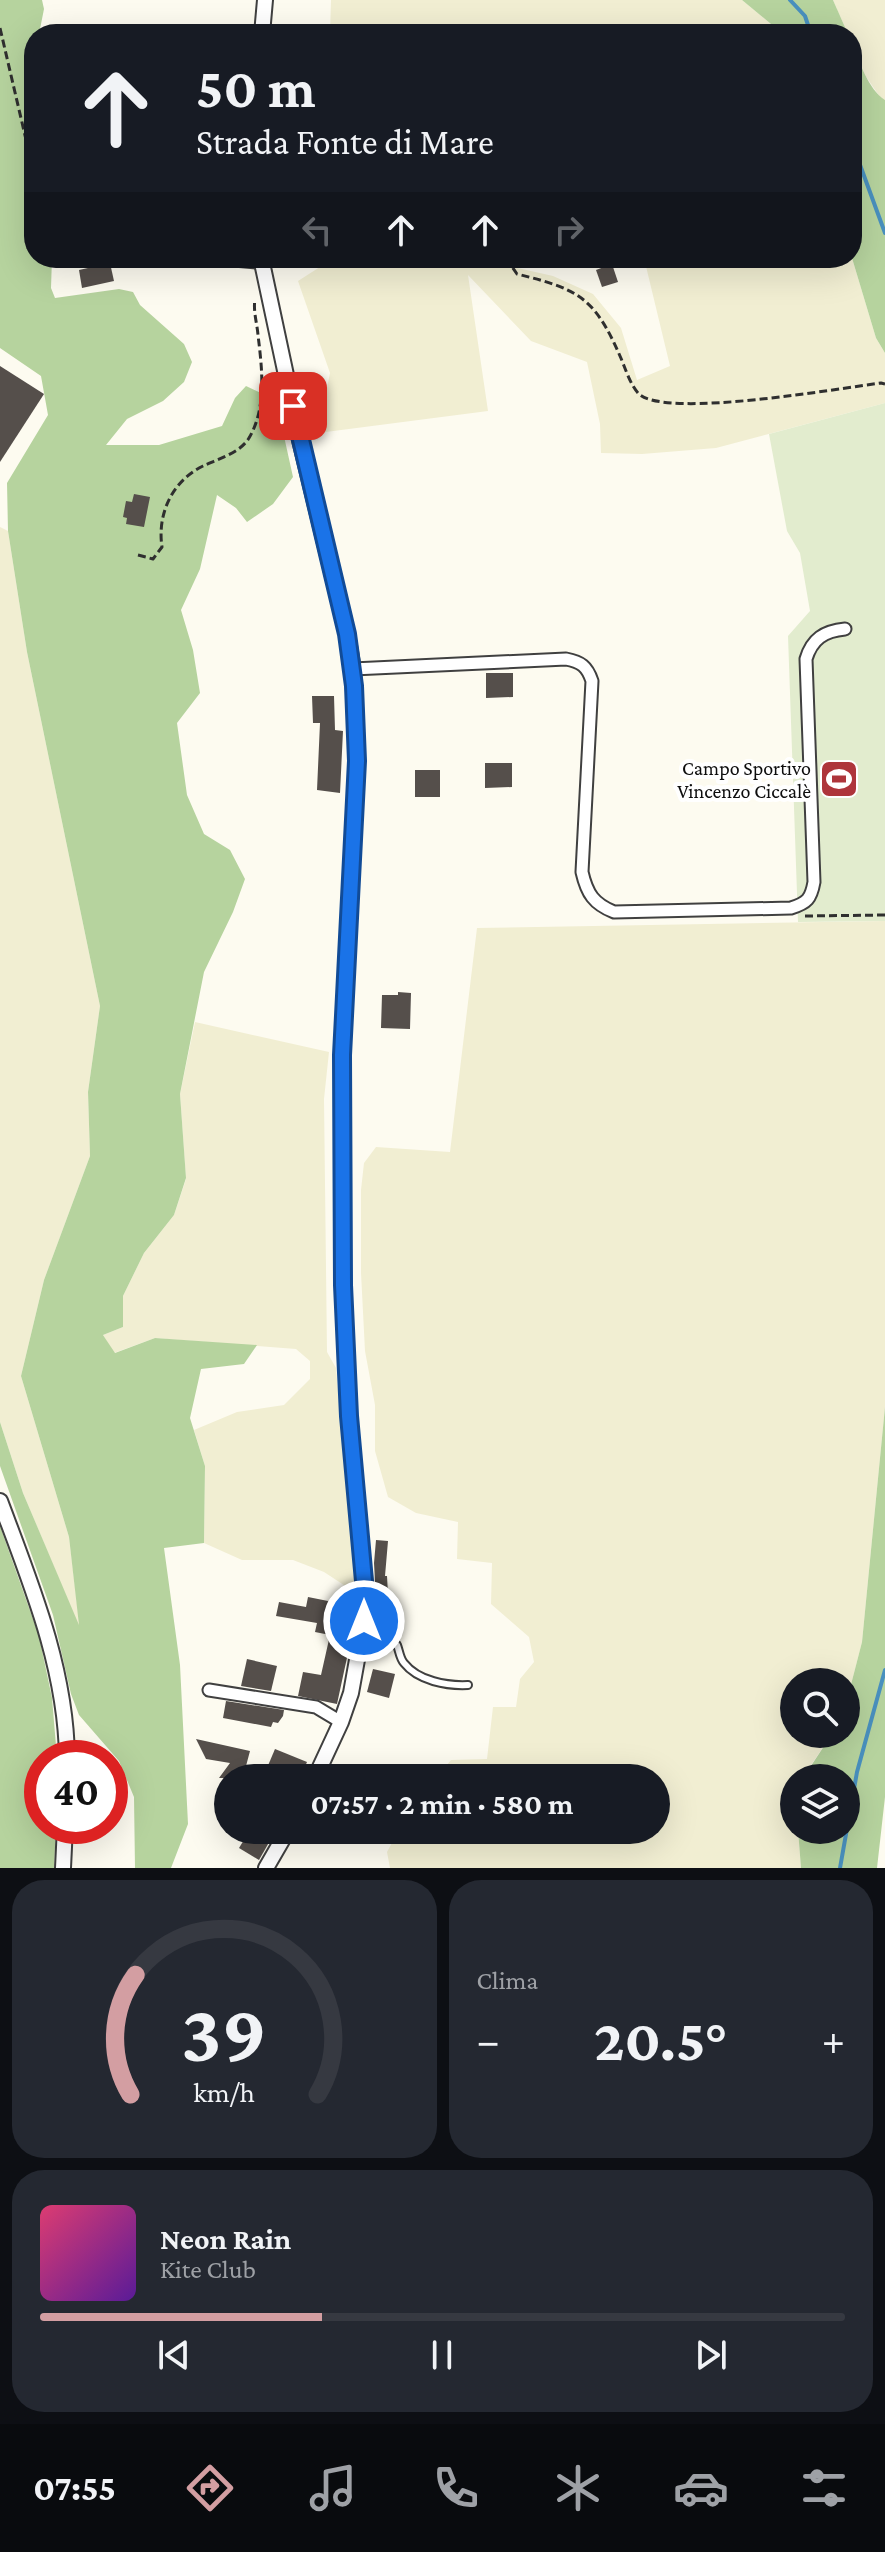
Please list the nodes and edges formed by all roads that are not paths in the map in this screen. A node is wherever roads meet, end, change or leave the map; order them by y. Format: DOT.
graph roads {
  1 [pos="265,0"];
  2 [pos="263,24"];
  3 [pos="263,268"];
  4 [pos="845,629"];
  5 [pos="353,669"];
  6 [pos="0,1501"];
  7 [pos="358,1659"];
  8 [pos="468,1685"];
  9 [pos="209,1690"];
  10 [pos="341,1722"];
  11 [pos="67,1740"];
  12 [pos="322,1764"];
  13 [pos="64,1844"];
  14 [pos="280,1844"];
  15 [pos="63,1865"];
  16 [pos="266,1868"];
  1 -- 2 [label="street"];
  3 -- 5 [label="street"];
  4 -- 5 [label="street"];
  5 -- 7 [label="street"];
  6 -- 11 [label="street"];
  7 -- 8 [label="lane"];
  7 -- 10 [label="street"];
  9 -- 10 [label="street"];
  10 -- 12 [label="street"];
  13 -- 15 [label="street"];
  14 -- 16 [label="street"];
}
